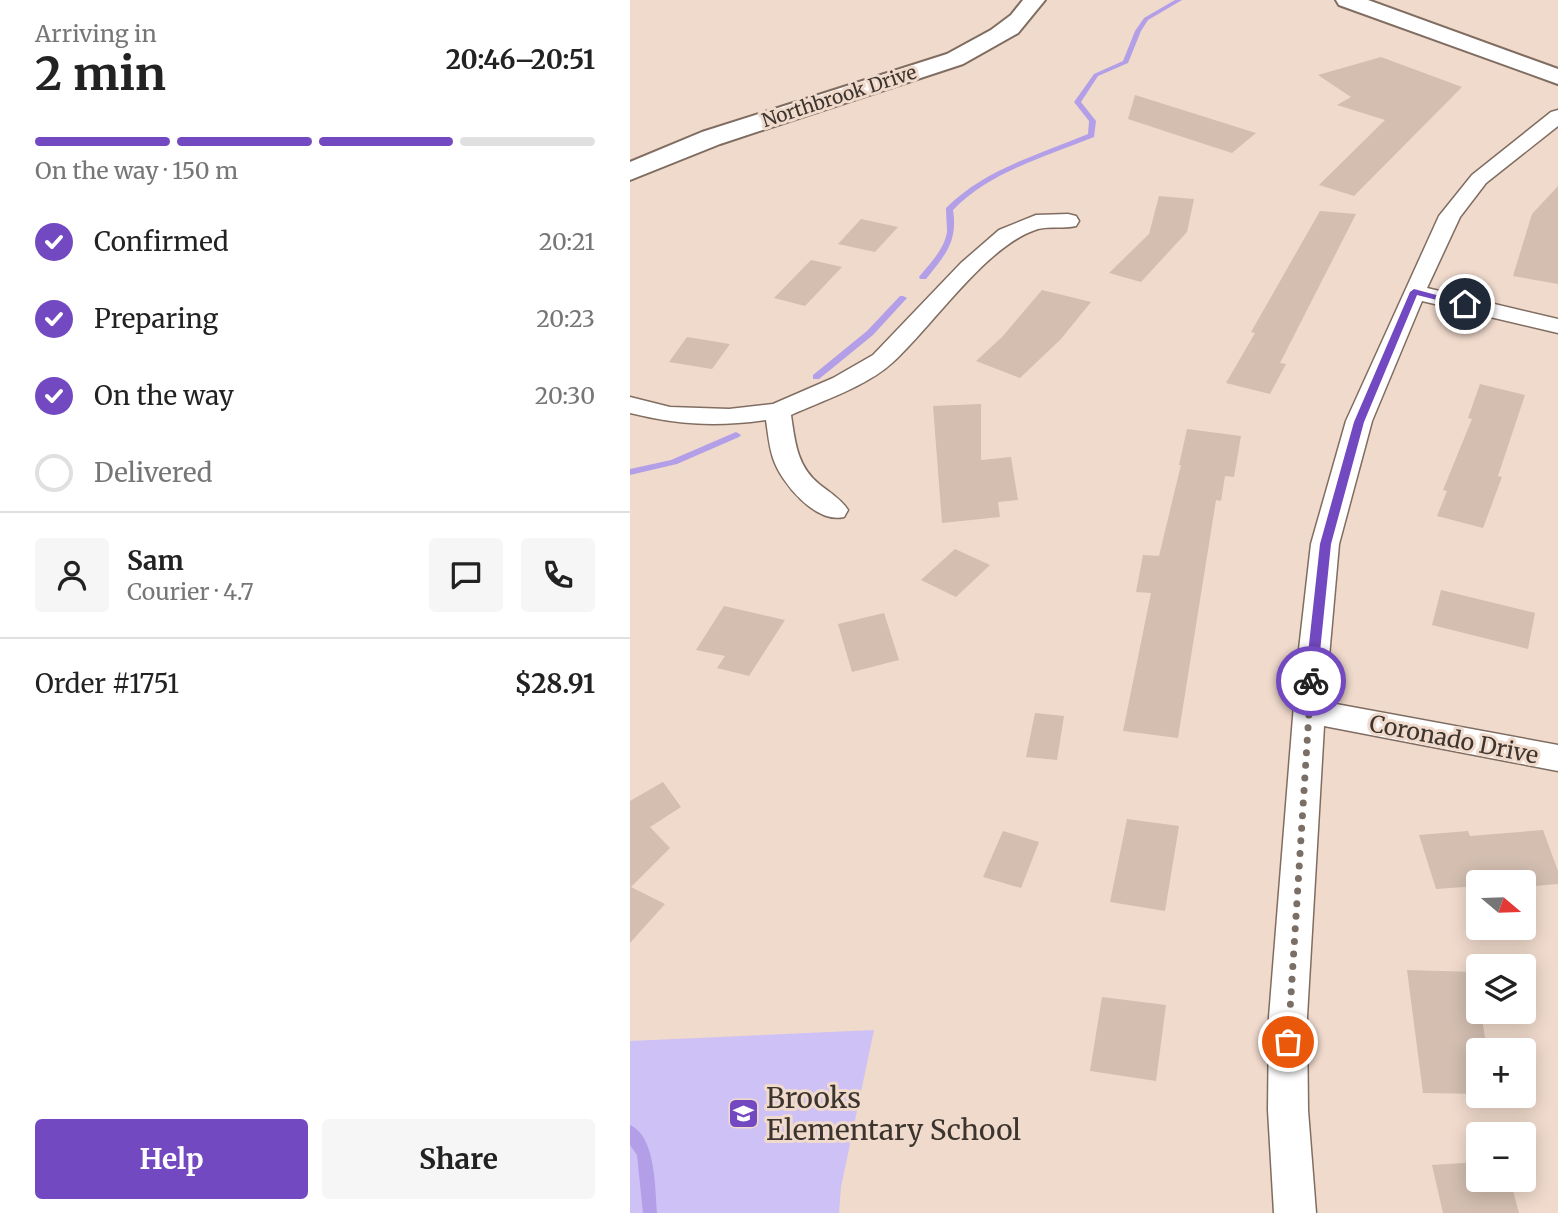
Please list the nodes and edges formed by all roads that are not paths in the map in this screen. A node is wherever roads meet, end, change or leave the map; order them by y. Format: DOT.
graph roads {
  1 [pos="1034,0"];
  2 [pos="1347,0"];
  3 [pos="1558,77"];
  4 [pos="1558,116"];
  5 [pos="630,172"];
  6 [pos="1068,221"];
  7 [pos="1414,292"];
  8 [pos="1558,326"];
  9 [pos="630,405"];
  10 [pos="778,411"];
  11 [pos="834,510"];
  12 [pos="1309,711"];
  13 [pos="1558,758"];
  14 [pos="1295,1213"];
  1 -- 5 [label="street, Northbrook Drive"];
  2 -- 3 [label="street"];
  4 -- 7 [label="street"];
  6 -- 10 [label="street"];
  7 -- 8 [label="street"];
  7 -- 12 [label="street"];
  9 -- 10 [label="street"];
  10 -- 11 [label="street"];
  12 -- 13 [label="street, Coronado Drive"];
  12 -- 14 [label="street"];
}
